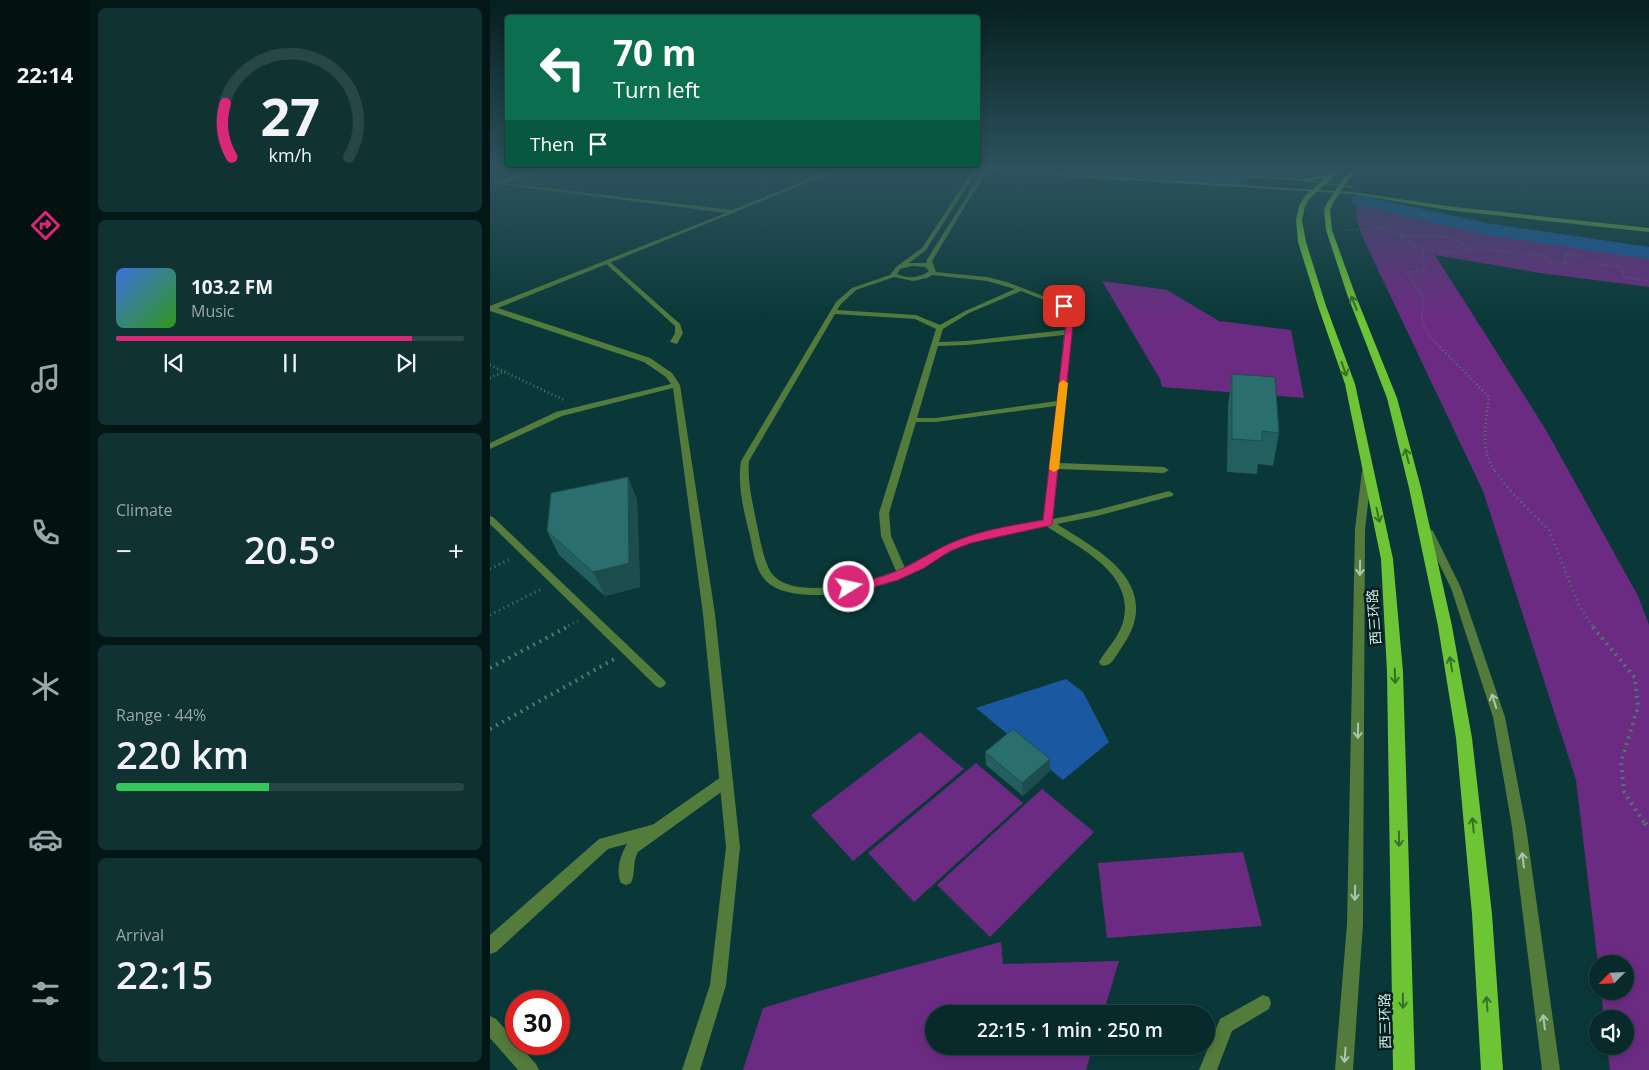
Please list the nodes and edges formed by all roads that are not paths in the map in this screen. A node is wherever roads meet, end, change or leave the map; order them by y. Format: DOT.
graph roads {
  1 [pos="716,219"];
  2 [pos="943,219"];
  3 [pos="955,219"];
  4 [pos="1299,219"];
  5 [pos="1328,219"];
  6 [pos="1570,219"];
  7 [pos="1649,228"];
  8 [pos="608,262"];
  9 [pos="932,271"];
  10 [pos="896,272"];
  11 [pos="1021,289"];
  12 [pos="491,309"];
  13 [pos="832,312"];
  14 [pos="940,328"];
  15 [pos="1069,332"];
  16 [pos="674,342"];
  17 [pos="935,344"];
  18 [pos="676,385"];
  19 [pos="1061,403"];
  20 [pos="912,420"];
  21 [pos="490,446"];
  22 [pos="1054,466"];
  23 [pos="1368,468"];
  24 [pos="1164,470"];
  25 [pos="1169,494"];
  26 [pos="490,520"];
  27 [pos="1422,520"];
  28 [pos="1048,523"];
  29 [pos="902,574"];
  30 [pos="1105,662"];
  31 [pos="660,683"];
  32 [pos="726,781"];
  33 [pos="655,830"];
  34 [pos="626,878"];
  35 [pos="490,946"];
  36 [pos="1263,1003"];
  37 [pos="490,1025"];
  38 [pos="530,1070"];
  39 [pos="691,1070"];
  40 [pos="1208,1070"];
  41 [pos="1344,1070"];
  42 [pos="1404,1070"];
  43 [pos="1492,1070"];
  44 [pos="1550,1070"];
  1 -- 8 [label="street"];
  2 -- 10 [label="street"];
  3 -- 9 [label="street"];
  4 -- 23 [label="main road, 西三环路, one-way"];
  27 -- 5 [label="main road, one-way"];
  6 -- 7 [label="main road"];
  8 -- 12 [label="street"];
  8 -- 16 [label="street"];
  9 -- 10 [label="street"];
  9 -- 10 [label="street"];
  9 -- 11 [label="street"];
  10 -- 13 [label="street"];
  11 -- 14 [label="street"];
  11 -- 15 [label="street"];
  12 -- 18 [label="street"];
  13 -- 14 [label="street"];
  13 -- 29 [label="street"];
  14 -- 17 [label="street"];
  15 -- 17 [label="street"];
  15 -- 19 [label="street"];
  17 -- 20 [label="street"];
  18 -- 21 [label="street"];
  18 -- 32 [label="street"];
  19 -- 20 [label="street"];
  19 -- 22 [label="street"];
  20 -- 29 [label="street"];
  22 -- 24 [label="street"];
  22 -- 28 [label="street"];
  23 -- 41 [label="street, one-way"];
  23 -- 42 [label="main road, 西三环路, one-way"];
  25 -- 28 [label="street"];
  26 -- 31 [label="street"];
  43 -- 27 [label="main road, one-way"];
  44 -- 27 [label="street, one-way"];
  28 -- 29 [label="street"];
  28 -- 30 [label="street"];
  32 -- 33 [label="street"];
  32 -- 39 [label="street"];
  33 -- 34 [label="street"];
  33 -- 35 [label="street"];
  36 -- 40 [label="street"];
  37 -- 38 [label="street"];
}
